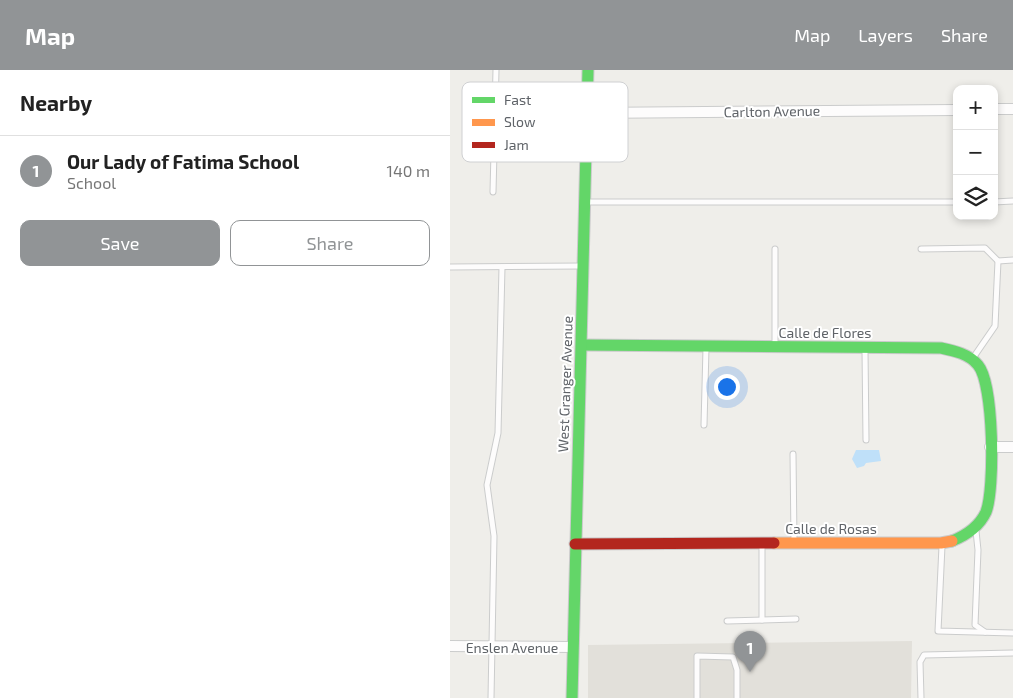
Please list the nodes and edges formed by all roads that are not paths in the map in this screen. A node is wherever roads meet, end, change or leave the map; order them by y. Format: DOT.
graph roads {
  1 [pos="998,109"];
  2 [pos="1013,109"];
  3 [pos="953,110"];
  4 [pos="628,113"];
  5 [pos="494,162"];
  6 [pos="586,162"];
  7 [pos="493,192"];
  8 [pos="1013,201"];
  9 [pos="586,202"];
  10 [pos="953,202"];
  11 [pos="998,202"];
  12 [pos="775,249"];
  13 [pos="921,249"];
  14 [pos="1013,260"];
  15 [pos="998,261"];
  16 [pos="584,266"];
  17 [pos="450,267"];
  18 [pos="502,267"];
  19 [pos="582,345"];
  20 [pos="706,346"];
  21 [pos="776,347"];
  22 [pos="865,348"];
  23 [pos="973,359"];
  24 [pos="704,425"];
  25 [pos="866,440"];
  26 [pos="990,447"];
  27 [pos="1013,447"];
  28 [pos="793,454"];
  29 [pos="976,528"];
  30 [pos="941,543"];
  31 [pos="576,544"];
  32 [pos="762,544"];
  33 [pos="794,544"];
  34 [pos="796,619"];
  35 [pos="762,620"];
  36 [pos="728,621"];
  37 [pos="986,633"];
  38 [pos="1013,633"];
  39 [pos="450,646"];
  40 [pos="492,647"];
  41 [pos="573,647"];
  42 [pos="1013,653"];
  43 [pos="492,698"];
  44 [pos="572,698"];
  45 [pos="697,698"];
  46 [pos="736,698"];
  47 [pos="920,698"];
  1 -- 2 [label="street"];
  3 -- 4 [label="street, Carlton Avenue"];
  5 -- 7 [label="lane"];
  6 -- 9 [label="street, West Granger Avenue"];
  8 -- 11 [label="lane"];
  9 -- 10 [label="lane"];
  9 -- 16 [label="street, West Granger Avenue"];
  12 -- 21 [label="lane"];
  13 -- 15 [label="lane"];
  14 -- 15 [label="lane"];
  15 -- 23 [label="lane"];
  16 -- 18 [label="lane"];
  16 -- 19 [label="street, West Granger Avenue"];
  17 -- 18 [label="lane"];
  18 -- 40 [label="lane"];
  19 -- 20 [label="street, Calle de Flores"];
  19 -- 31 [label="street, West Granger Avenue"];
  20 -- 21 [label="street, Calle de Flores"];
  20 -- 24 [label="lane"];
  21 -- 22 [label="street, Calle de Flores"];
  22 -- 23 [label="street, Calle de Flores"];
  22 -- 25 [label="lane"];
  23 -- 26 [label="street"];
  26 -- 27 [label="street"];
  26 -- 29 [label="street"];
  28 -- 33 [label="lane"];
  29 -- 30 [label="street, Calle de Rosas"];
  29 -- 37 [label="lane"];
  30 -- 33 [label="street, Calle de Rosas"];
  30 -- 37 [label="lane"];
  31 -- 32 [label="street, Calle de Rosas"];
  31 -- 41 [label="street, West Granger Avenue"];
  32 -- 33 [label="street, Calle de Rosas"];
  32 -- 35 [label="lane"];
  34 -- 35 [label="lane"];
  35 -- 36 [label="lane"];
  37 -- 38 [label="lane"];
  39 -- 40 [label="street, Enslen Avenue"];
  40 -- 41 [label="street, Enslen Avenue"];
  40 -- 43 [label="lane"];
  41 -- 44 [label="street, West Granger Avenue"];
  42 -- 47 [label="lane"];
  45 -- 46 [label="lane"];
}
